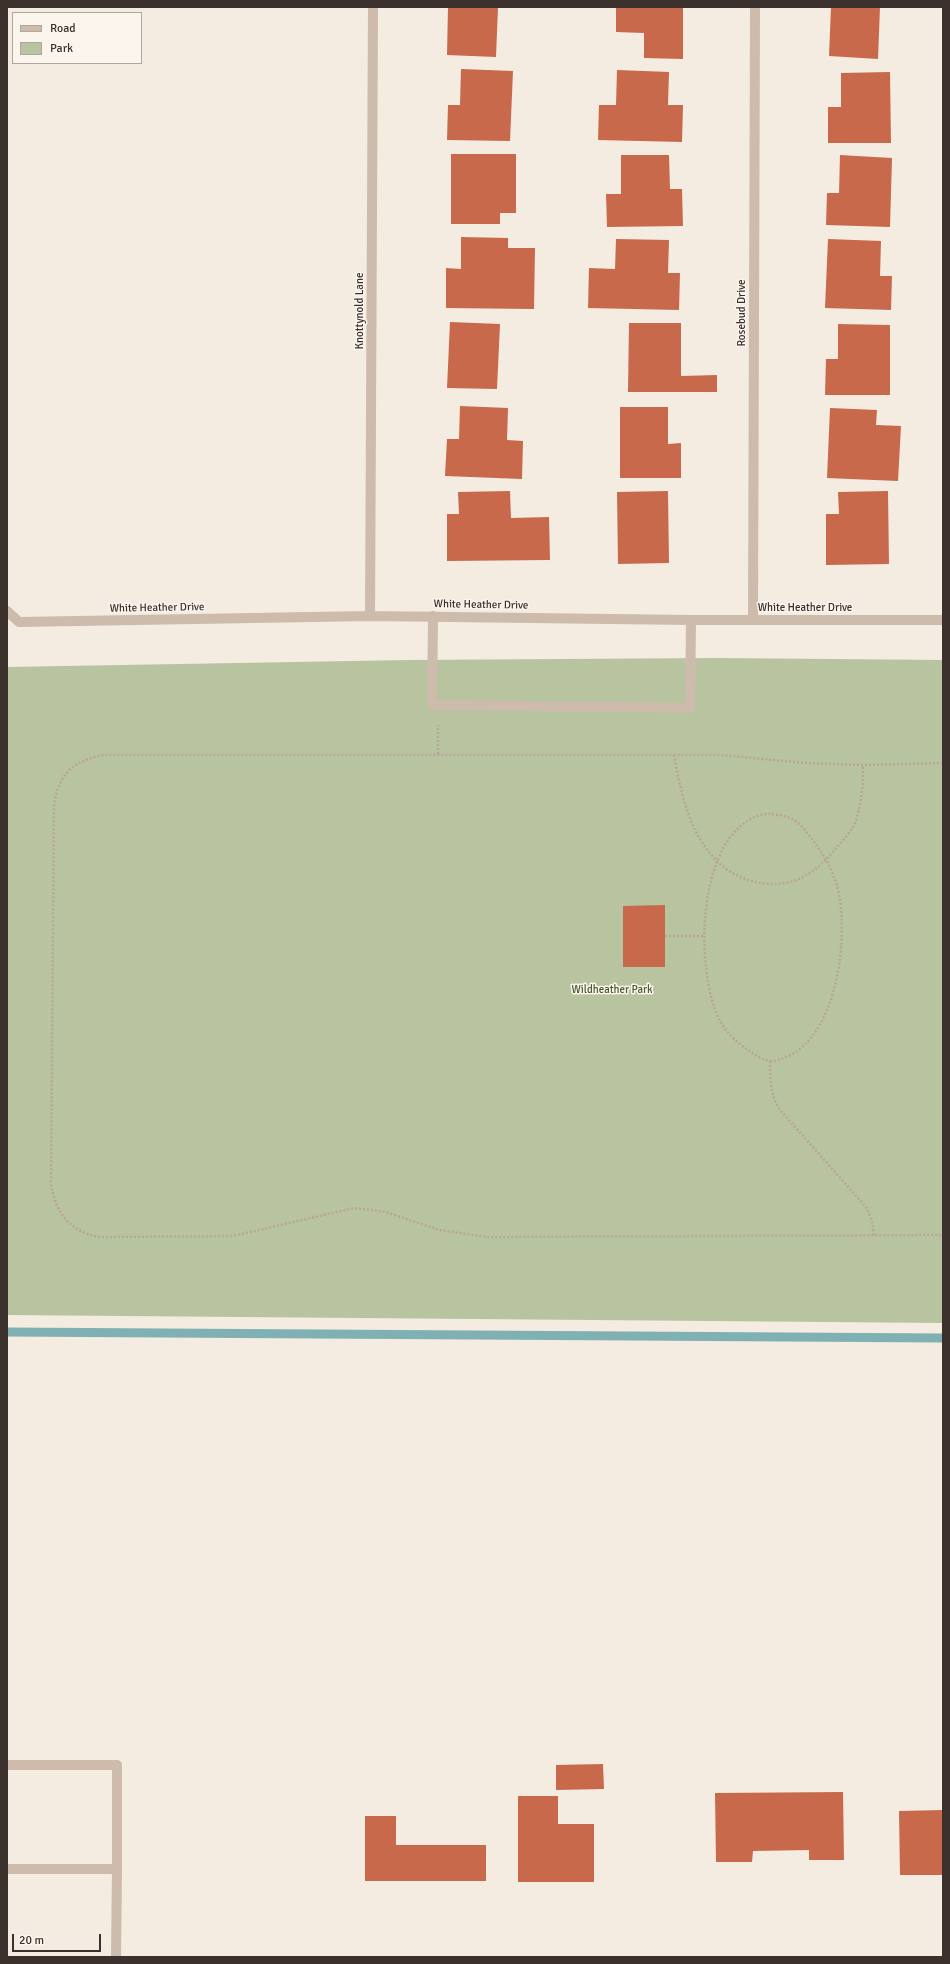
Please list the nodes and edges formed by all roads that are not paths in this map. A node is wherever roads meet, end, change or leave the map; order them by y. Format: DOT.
graph roads {
  1 [pos="374,7"];
  2 [pos="755,7"];
  3 [pos="7,611"];
  4 [pos="370,616"];
  5 [pos="433,616"];
  6 [pos="691,620"];
  7 [pos="753,620"];
  8 [pos="943,620"];
  9 [pos="7,1765"];
  10 [pos="7,1869"];
  11 [pos="117,1869"];
  12 [pos="116,1957"];
  1 -- 4 [label="street, Knottynold Lane"];
  2 -- 7 [label="street, Rosebud Drive"];
  3 -- 4 [label="street, White Heather Drive"];
  4 -- 5 [label="street, White Heather Drive"];
  5 -- 6 [label="street, White Heather Drive"];
  5 -- 6 [label="street"];
  6 -- 7 [label="street, White Heather Drive"];
  7 -- 8 [label="street, White Heather Drive"];
  9 -- 11 [label="street"];
  10 -- 11 [label="street"];
  11 -- 12 [label="street"];
}
